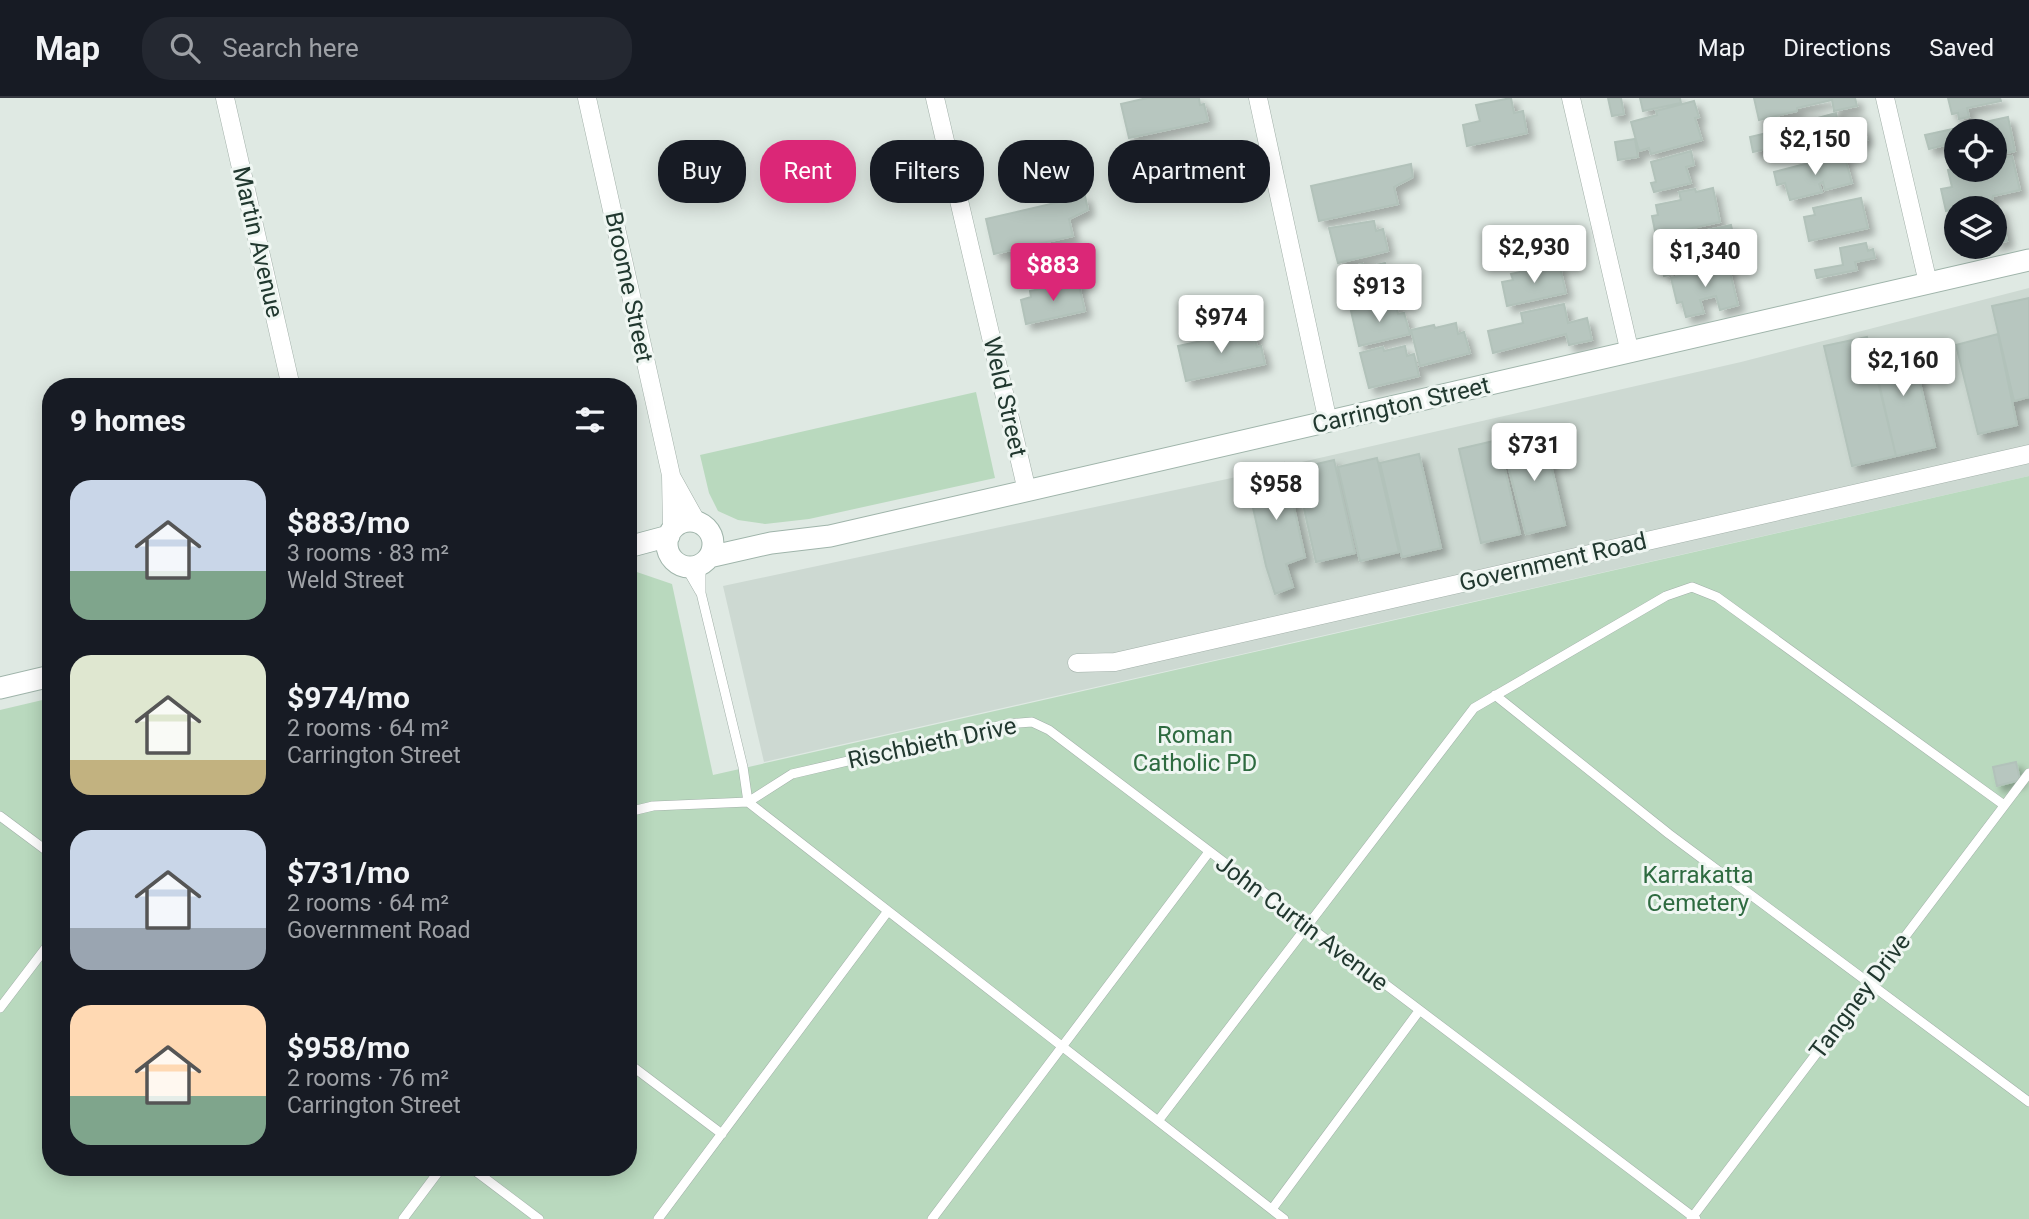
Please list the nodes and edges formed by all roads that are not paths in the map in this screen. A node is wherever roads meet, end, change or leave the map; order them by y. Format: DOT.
graph roads {
  1 [pos="225,98"];
  2 [pos="587,98"];
  3 [pos="935,98"];
  4 [pos="1258,98"];
  5 [pos="1571,98"];
  6 [pos="1885,98"];
  7 [pos="2029,260"];
  8 [pos="1928,283"];
  9 [pos="1630,353"];
  10 [pos="289,378"];
  11 [pos="1328,422"];
  12 [pos="2029,454"];
  13 [pos="671,475"];
  14 [pos="1027,491"];
  15 [pos="703,528"];
  16 [pos="771,543"];
  17 [pos="637,548"];
  18 [pos="684,551"];
  19 [pos="701,593"];
  20 [pos="1077,663"];
  21 [pos="42,678"];
  22 [pos="0,688"];
  23 [pos="1495,695"];
  24 [pos="2029,773"];
  25 [pos="748,802"];
  26 [pos="2004,805"];
  27 [pos="637,810"];
  28 [pos="0,816"];
  29 [pos="42,847"];
  30 [pos="1209,852"];
  31 [pos="888,911"];
  32 [pos="1307,926"];
  33 [pos="42,953"];
  34 [pos="1870,983"];
  35 [pos="0,1009"];
  36 [pos="1419,1011"];
  37 [pos="1062,1046"];
  38 [pos="637,1070"];
  39 [pos="2029,1102"];
  40 [pos="1158,1121"];
  41 [pos="722,1134"];
  42 [pos="435,1176"];
  43 [pos="482,1176"];
  44 [pos="1272,1209"];
  45 [pos="1693,1218"];
  46 [pos="403,1219"];
  47 [pos="540,1219"];
  48 [pos="658,1219"];
  49 [pos="932,1219"];
  50 [pos="1284,1219"];
  1 -- 10 [label="street, Martin Avenue"];
  2 -- 13 [label="street, Broome Street"];
  3 -- 14 [label="street, Weld Street"];
  4 -- 11 [label="street"];
  5 -- 9 [label="street"];
  6 -- 8 [label="street"];
  7 -- 8 [label="street, Carrington Street"];
  8 -- 9 [label="street, Carrington Street"];
  9 -- 11 [label="street, Carrington Street"];
  11 -- 14 [label="street, Carrington Street"];
  12 -- 20 [label="street, Government Road"];
  13 -- 15 [label="street, Broome Street"];
  13 -- 18 [label="street, Broome Street"];
  14 -- 16 [label="street, Carrington Street"];
  15 -- 16 [label="street, Carrington Street"];
  15 -- 18 [label="street"];
  15 -- 18 [label="street"];
  16 -- 18 [label="street, Carrington Street"];
  17 -- 18 [label="street, Carrington Street"];
  18 -- 19 [label="lane, Broome Street"];
  18 -- 19 [label="lane, Broome Street"];
  19 -- 25 [label="lane, Broome Street"];
  21 -- 22 [label="street"];
  23 -- 26 [label="lane"];
  23 -- 32 [label="lane"];
  23 -- 34 [label="lane"];
  24 -- 26 [label="lane, Tangney Drive"];
  25 -- 27 [label="lane"];
  25 -- 30 [label="lane, Rischbieth Drive"];
  25 -- 31 [label="lane"];
  26 -- 34 [label="lane, Tangney Drive"];
  28 -- 29 [label="lane"];
  30 -- 32 [label="lane, John Curtin Avenue"];
  30 -- 37 [label="lane, John Curtin Avenue"];
  31 -- 37 [label="lane"];
  31 -- 41 [label="lane"];
  32 -- 36 [label="lane, John Curtin Avenue"];
  32 -- 40 [label="lane"];
  33 -- 35 [label="lane"];
  34 -- 39 [label="lane"];
  34 -- 45 [label="lane, Tangney Drive"];
  36 -- 44 [label="lane"];
  36 -- 45 [label="lane, John Curtin Avenue"];
  37 -- 40 [label="lane"];
  37 -- 49 [label="lane, John Curtin Avenue"];
  38 -- 41 [label="lane"];
  40 -- 44 [label="lane"];
  41 -- 48 [label="lane"];
  42 -- 46 [label="lane"];
  43 -- 47 [label="lane"];
  44 -- 50 [label="lane"];
}
